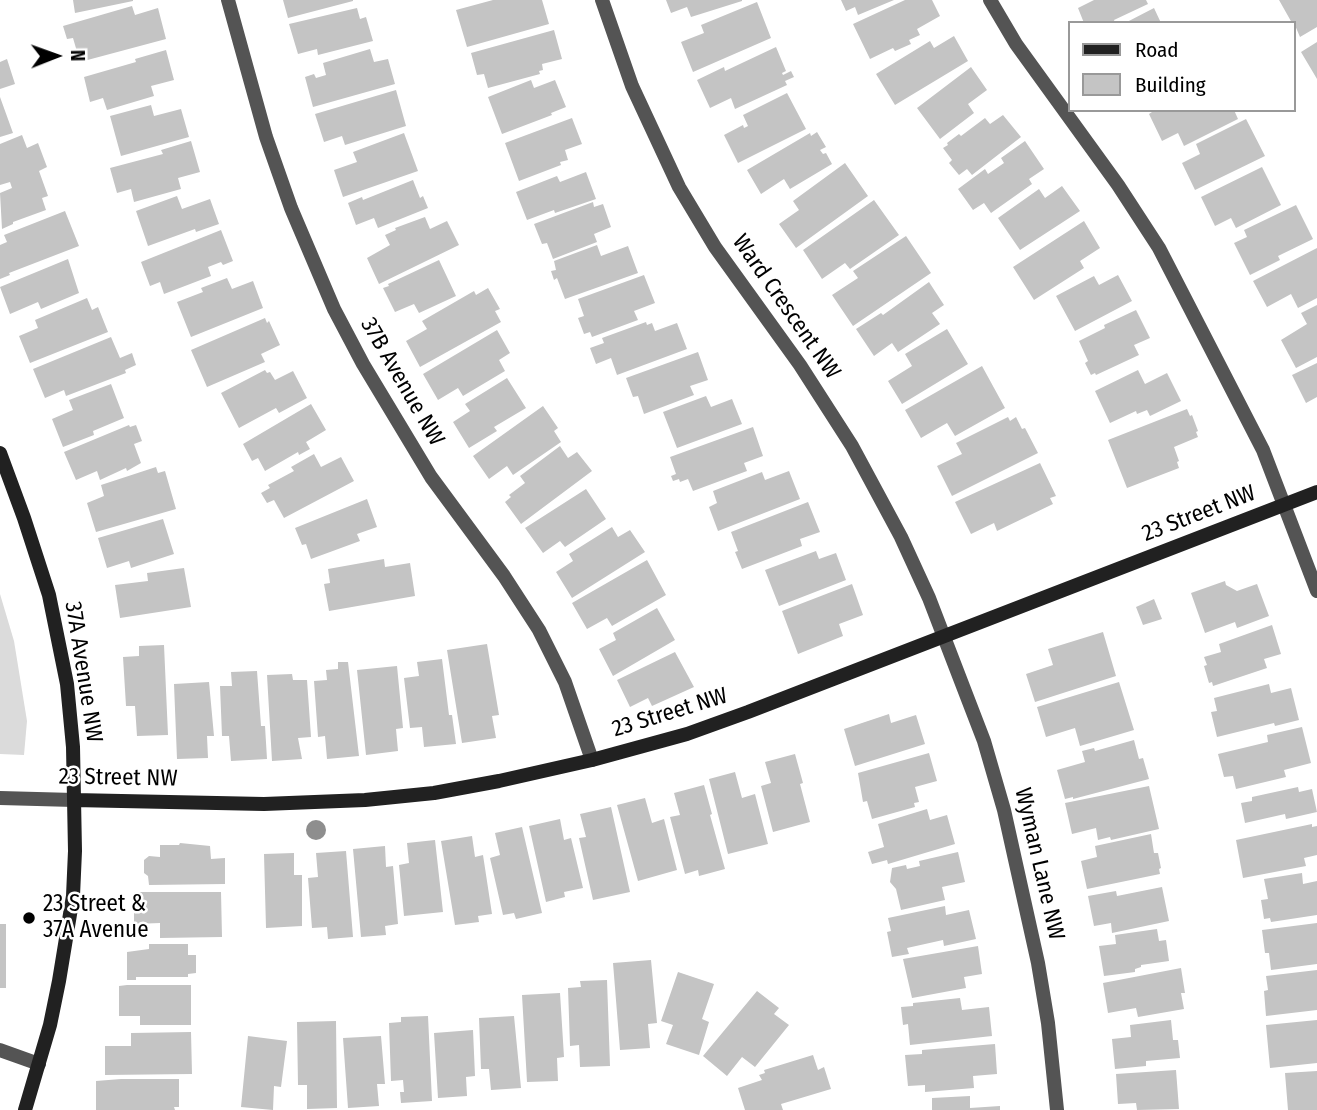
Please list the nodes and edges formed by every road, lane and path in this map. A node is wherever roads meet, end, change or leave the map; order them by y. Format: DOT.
graph roads {
  1 [pos="228,0"];
  2 [pos="602,0"];
  3 [pos="990,0"];
  4 [pos="0,453"];
  5 [pos="1317,492"];
  6 [pos="1285,505"];
  7 [pos="1317,591"];
  8 [pos="944,636"];
  9 [pos="592,760"];
  10 [pos="0,798"];
  11 [pos="74,800"];
  12 [pos="0,1050"];
  13 [pos="39,1064"];
  14 [pos="25,1110"];
  15 [pos="1057,1110"];
  1 -- 9 [label="street, 37B Avenue NW"];
  2 -- 8 [label="street, Ward Crescent NW"];
  3 -- 6 [label="street"];
  4 -- 11 [label="street, 37A Avenue NW"];
  5 -- 6 [label="street, 23 Street NW"];
  6 -- 7 [label="street"];
  6 -- 8 [label="street, 23 Street NW"];
  8 -- 9 [label="street, 23 Street NW"];
  8 -- 15 [label="street, Wyman Lane NW"];
  9 -- 11 [label="street, 23 Street NW"];
  10 -- 11 [label="street, 23 Street NW"];
  11 -- 13 [label="street, 37A Avenue NW"];
  12 -- 13 [label="street"];
  13 -- 14 [label="street, 37A Avenue NW"];
}
